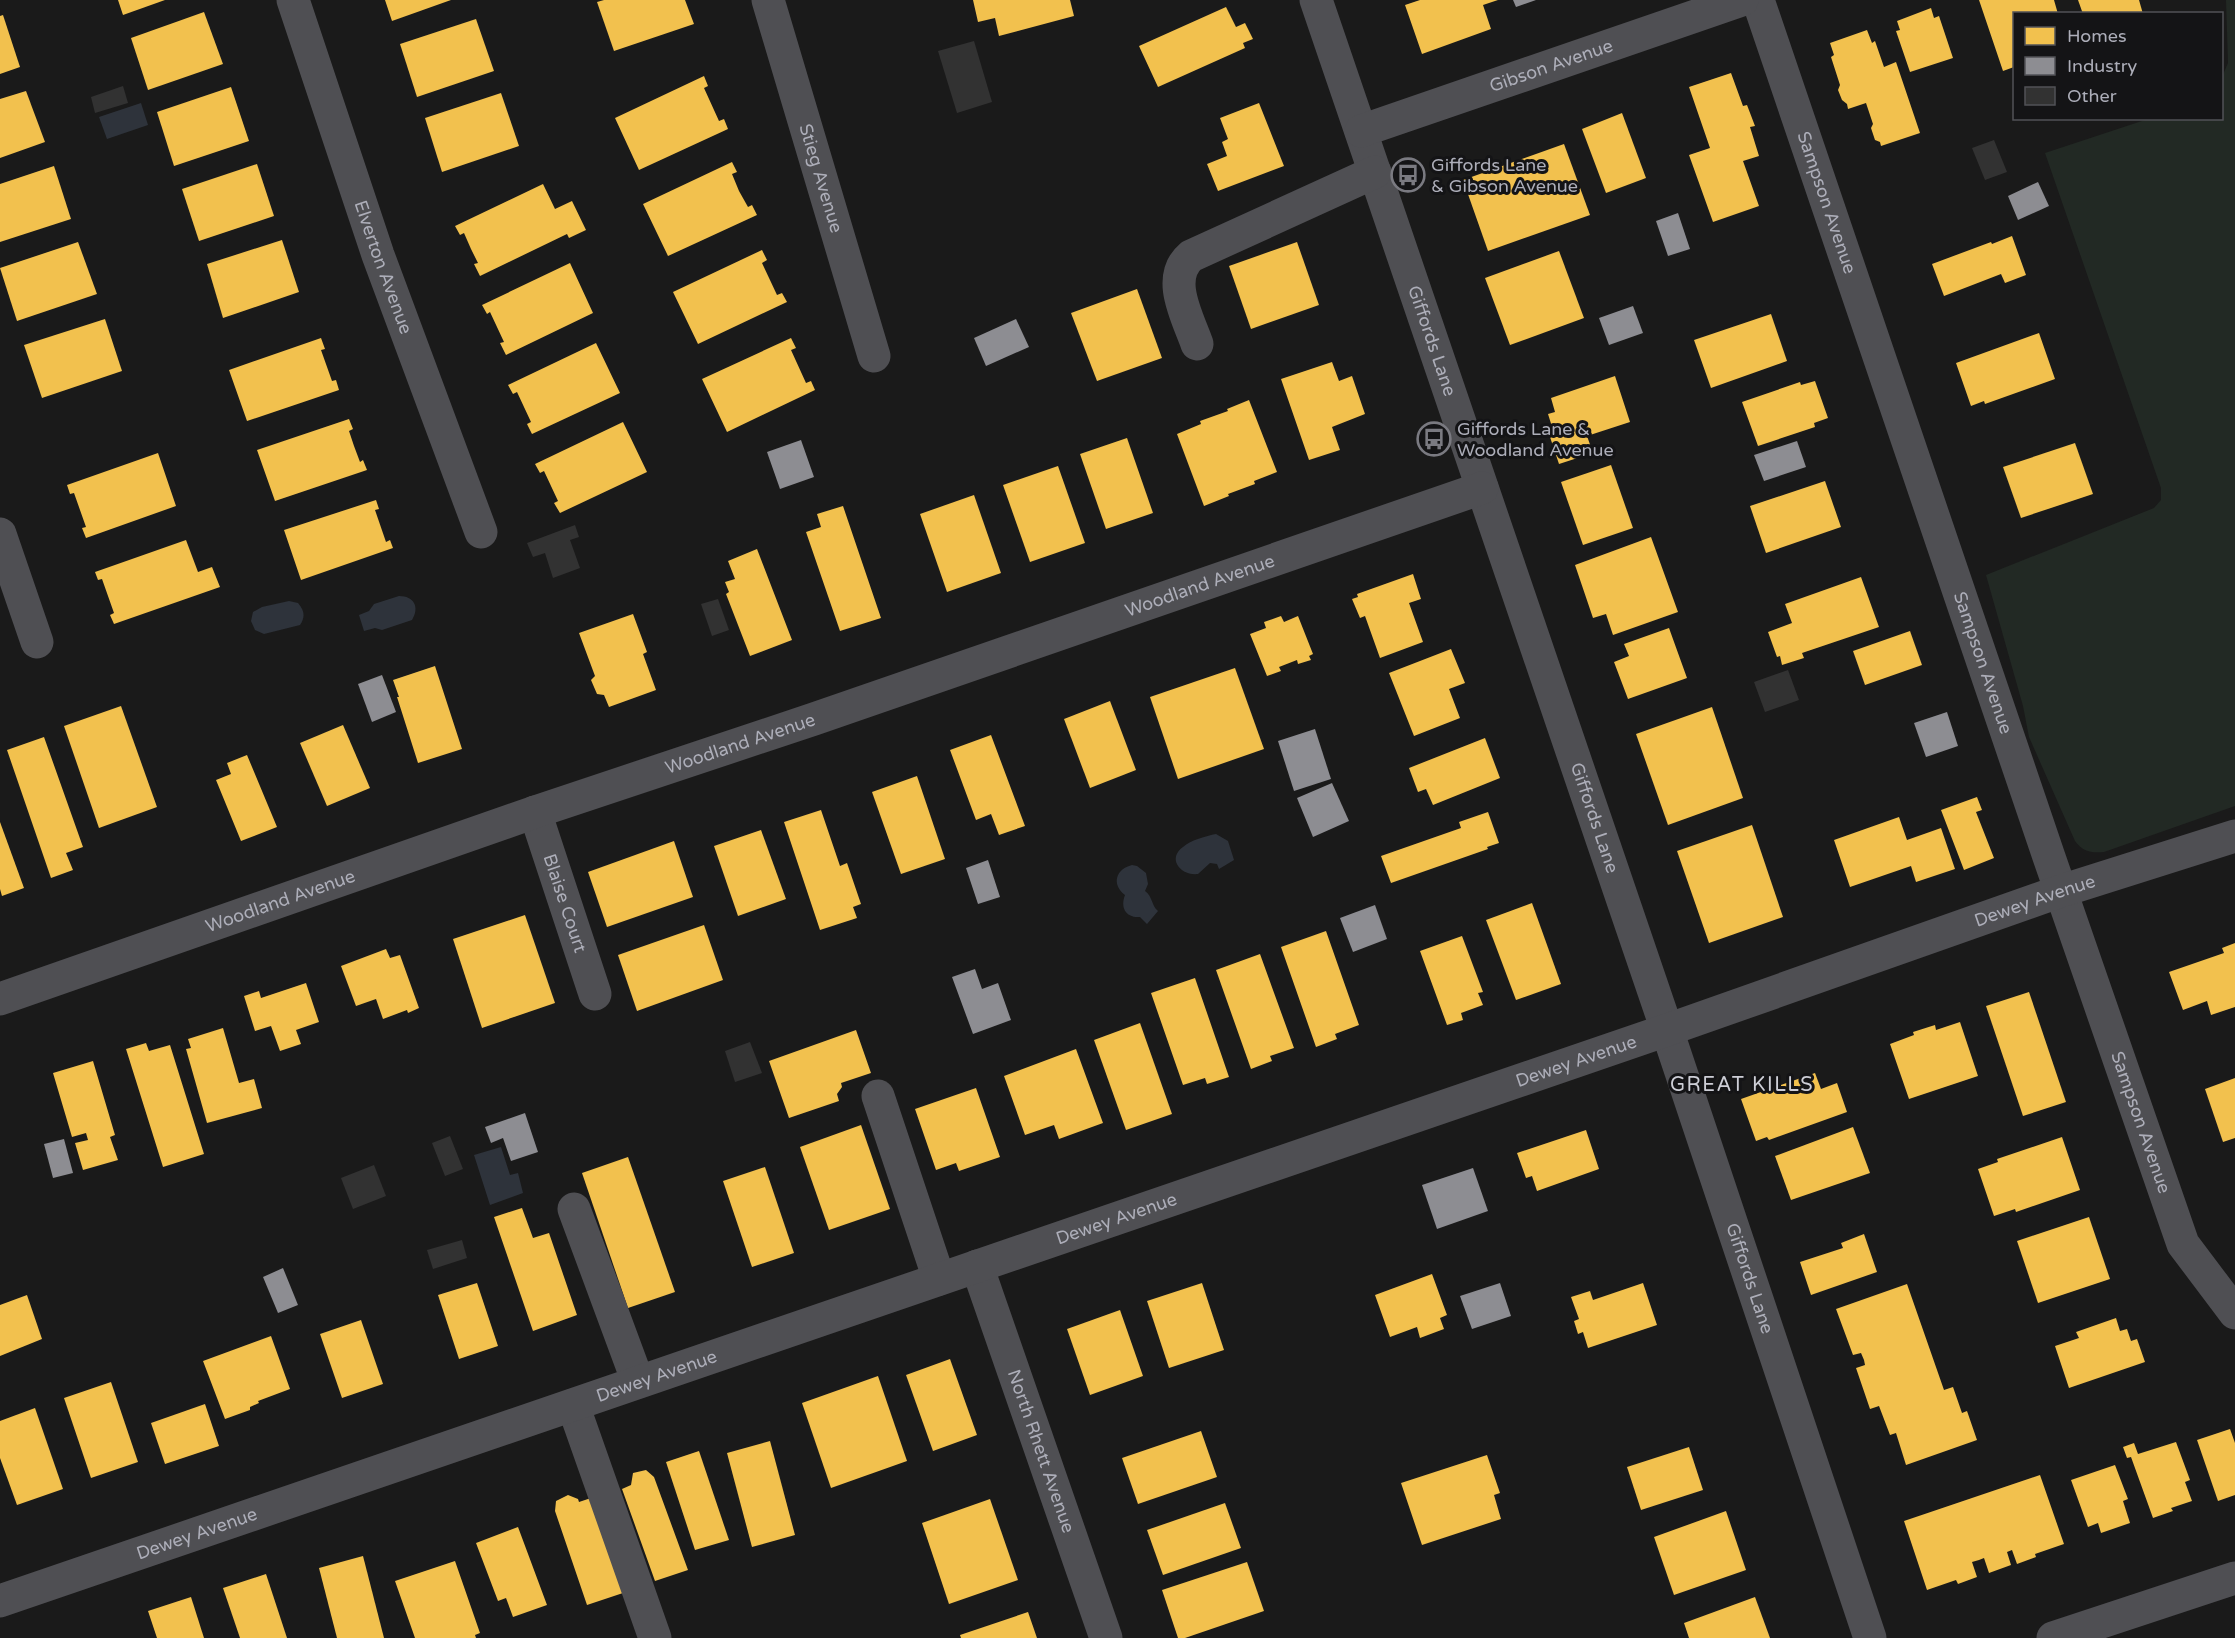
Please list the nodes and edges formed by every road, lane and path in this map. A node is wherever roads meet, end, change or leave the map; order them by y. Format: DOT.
graph roads {
  1 [pos="292,0"];
  2 [pos="768,0"];
  3 [pos="1316,0"];
  4 [pos="1742,0"];
  5 [pos="1758,0"];
  6 [pos="1361,131"];
  7 [pos="1375,172"];
  8 [pos="1197,344"];
  9 [pos="874,356"];
  10 [pos="1482,488"];
  11 [pos="482,532"];
  12 [pos="0,534"];
  13 [pos="37,642"];
  14 [pos="536,812"];
  15 [pos="2235,836"];
  16 [pos="2061,891"];
  17 [pos="595,994"];
  18 [pos="0,999"];
  19 [pos="1667,1030"];
  20 [pos="878,1096"];
  21 [pos="574,1209"];
  22 [pos="977,1266"];
  23 [pos="939,1279"];
  24 [pos="2235,1313"];
  25 [pos="638,1382"];
  26 [pos="573,1405"];
  27 [pos="2235,1578"];
  28 [pos="0,1601"];
  29 [pos="655,1638"];
  30 [pos="1107,1638"];
  31 [pos="1870,1638"];
  32 [pos="2053,1638"];
  1 -- 11 [label="street, Elverton Avenue"];
  2 -- 9 [label="street, Stieg Avenue"];
  3 -- 6 [label="street, Giffords Lane"];
  4 -- 6 [label="street, Gibson Avenue"];
  5 -- 16 [label="street, Sampson Avenue"];
  6 -- 7 [label="street, Giffords Lane"];
  7 -- 8 [label="street"];
  7 -- 10 [label="street, Giffords Lane"];
  10 -- 14 [label="street, Woodland Avenue"];
  10 -- 19 [label="street, Giffords Lane"];
  12 -- 13 [label="street"];
  14 -- 17 [label="street, Blaise Court"];
  14 -- 18 [label="street, Woodland Avenue"];
  15 -- 16 [label="street, Dewey Avenue"];
  16 -- 19 [label="street, Dewey Avenue"];
  16 -- 24 [label="street, Sampson Avenue"];
  19 -- 22 [label="street, Dewey Avenue"];
  19 -- 31 [label="street, Giffords Lane"];
  20 -- 23 [label="street"];
  21 -- 25 [label="street"];
  22 -- 23 [label="street, Dewey Avenue"];
  22 -- 30 [label="street, North Rhett Avenue"];
  23 -- 25 [label="street, Dewey Avenue"];
  25 -- 26 [label="street, Dewey Avenue"];
  26 -- 28 [label="street, Dewey Avenue"];
  26 -- 29 [label="street"];
  27 -- 32 [label="street"];
}
